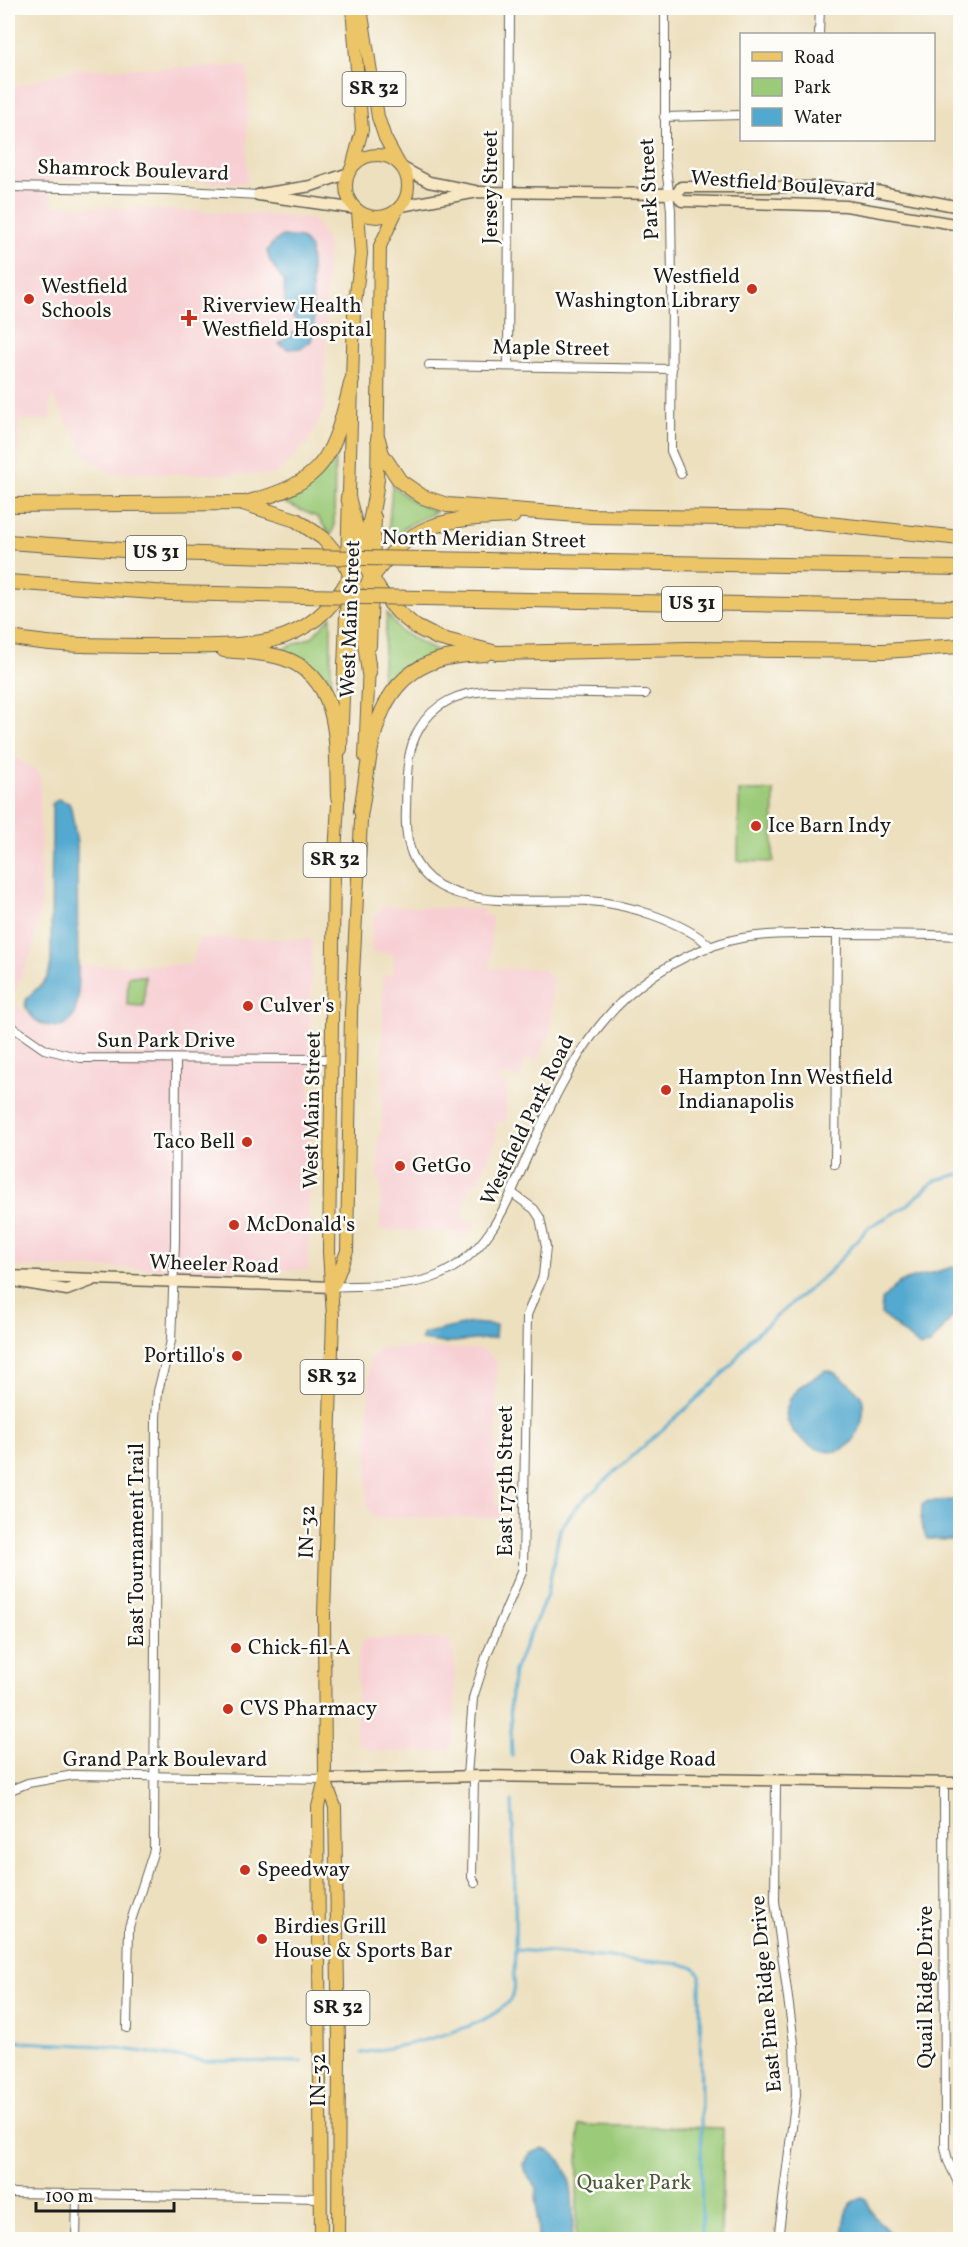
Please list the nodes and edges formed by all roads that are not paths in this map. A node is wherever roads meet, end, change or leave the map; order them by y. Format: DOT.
graph roads {
  1 [pos="352,8"];
  2 [pos="361,8"];
  3 [pos="510,8"];
  4 [pos="665,8"];
  5 [pos="820,8"];
  6 [pos="819,33"];
  7 [pos="740,116"];
  8 [pos="664,117"];
  9 [pos="401,166"];
  10 [pos="351,170"];
  11 [pos="8,187"];
  12 [pos="478,192"];
  13 [pos="508,192"];
  14 [pos="673,194"];
  15 [pos="258,195"];
  16 [pos="960,207"];
  17 [pos="399,208"];
  18 [pos="358,210"];
  19 [pos="960,225"];
  20 [pos="429,365"];
  21 [pos="508,366"];
  22 [pos="672,369"];
  23 [pos="352,380"];
  24 [pos="378,439"];
  25 [pos="681,474"];
  26 [pos="377,479"];
  27 [pos="348,497"];
  28 [pos="243,504"];
  29 [pos="8,505"];
  30 [pos="548,513"];
  31 [pos="960,538"];
  32 [pos="8,542"];
  33 [pos="362,554"];
  34 [pos="960,568"];
  35 [pos="348,576"];
  36 [pos="372,578"];
  37 [pos="8,582"];
  38 [pos="359,598"];
  39 [pos="960,608"];
  40 [pos="8,637"];
  41 [pos="189,646"];
  42 [pos="960,646"];
  43 [pos="497,653"];
  44 [pos="345,663"];
  45 [pos="369,673"];
  46 [pos="645,694"];
  47 [pos="338,797"];
  48 [pos="361,811"];
  49 [pos="837,934"];
  50 [pos="960,936"];
  51 [pos="711,947"];
  52 [pos="8,1024"];
  53 [pos="333,1059"];
  54 [pos="176,1060"];
  55 [pos="835,1164"];
  56 [pos="512,1193"];
  57 [pos="8,1278"];
  58 [pos="173,1283"];
  59 [pos="333,1287"];
  60 [pos="154,1776"];
  61 [pos="470,1776"];
  62 [pos="325,1779"];
  63 [pos="776,1780"];
  64 [pos="944,1783"];
  65 [pos="960,1783"];
  66 [pos="8,1791"];
  67 [pos="475,1883"];
  68 [pos="127,2028"];
  69 [pos="960,2187"];
  70 [pos="8,2193"];
  71 [pos="77,2194"];
  72 [pos="321,2198"];
  73 [pos="76,2240"];
  74 [pos="321,2240"];
  75 [pos="338,2240"];
  76 [pos="778,2240"];
  1 -- 10 [label="main road, SR 32"];
  2 -- 9 [label="main road, SR 32"];
  3 -- 13 [label="street, Jersey Street"];
  4 -- 8 [label="street, Park Street"];
  5 -- 6 [label="street"];
  7 -- 8 [label="street"];
  8 -- 14 [label="street, Park Street"];
  9 -- 10 [label="main road"];
  9 -- 12 [label="street, Westfield Boulevard"];
  9 -- 17 [label="main road"];
  10 -- 15 [label="street, Shamrock Boulevard"];
  10 -- 18 [label="main road"];
  11 -- 15 [label="street, Shamrock Boulevard"];
  12 -- 13 [label="street, Westfield Boulevard"];
  12 -- 17 [label="street, Westfield Boulevard"];
  13 -- 14 [label="street, Westfield Boulevard"];
  13 -- 21 [label="street, Jersey Street"];
  14 -- 16 [label="street, Westfield Boulevard"];
  14 -- 19 [label="street, Westfield Boulevard"];
  14 -- 22 [label="street, Park Street"];
  15 -- 18 [label="street, Shamrock Boulevard"];
  17 -- 18 [label="main road"];
  17 -- 24 [label="main road, West Main Street / SR 32"];
  18 -- 23 [label="main road, West Main Street / SR 32"];
  20 -- 21 [label="street, Maple Street"];
  21 -- 22 [label="street, Maple Street"];
  22 -- 25 [label="street, Park Street"];
  23 -- 27 [label="main road, West Main Street / SR 32"];
  23 -- 28 [label="highway"];
  24 -- 26 [label="main road, West Main Street / SR 32"];
  24 -- 30 [label="highway"];
  26 -- 33 [label="highway"];
  26 -- 36 [label="main road, West Main Street / SR 32"];
  27 -- 33 [label="highway"];
  27 -- 35 [label="main road, West Main Street / SR 32"];
  28 -- 29 [label="highway"];
  28 -- 35 [label="highway"];
  30 -- 31 [label="highway"];
  30 -- 36 [label="highway"];
  32 -- 34 [label="highway, North Meridian Street / US 31, bridge"];
  33 -- 35 [label="highway"];
  33 -- 36 [label="highway"];
  35 -- 38 [label="highway"];
  35 -- 41 [label="highway"];
  35 -- 44 [label="main road, West Main Street / SR 32"];
  36 -- 38 [label="highway"];
  36 -- 43 [label="highway"];
  36 -- 45 [label="main road, West Main Street / SR 32"];
  37 -- 39 [label="highway, US 31, bridge"];
  38 -- 44 [label="highway"];
  38 -- 45 [label="highway"];
  40 -- 41 [label="highway"];
  41 -- 47 [label="highway"];
  42 -- 43 [label="highway"];
  43 -- 48 [label="highway"];
  44 -- 47 [label="main road, West Main Street / SR 32"];
  45 -- 48 [label="main road, West Main Street / SR 32"];
  46 -- 51 [label="street"];
  47 -- 53 [label="main road, West Main Street / SR 32"];
  48 -- 59 [label="main road, West Main Street / SR 32"];
  49 -- 50 [label="street, Westfield Park Road"];
  49 -- 51 [label="street, Westfield Park Road"];
  49 -- 55 [label="street"];
  51 -- 56 [label="street, Westfield Park Road"];
  52 -- 54 [label="street, Sun Park Drive"];
  53 -- 54 [label="street, Sun Park Drive"];
  53 -- 59 [label="main road, West Main Street / SR 32"];
  54 -- 58 [label="street, East Tournament Trail"];
  56 -- 59 [label="street, Westfield Park Road"];
  56 -- 61 [label="street, East 175th Street"];
  57 -- 58 [label="street, Wheeler Road"];
  58 -- 59 [label="street, Wheeler Road"];
  58 -- 60 [label="street, East Tournament Trail"];
  59 -- 62 [label="main road, IN-32 / SR 32"];
  60 -- 62 [label="street, Grand Park Boulevard"];
  60 -- 66 [label="street, Grand Park Boulevard"];
  60 -- 68 [label="street, East Tournament Trail"];
  61 -- 62 [label="street, Oak Ridge Road"];
  61 -- 63 [label="street, Oak Ridge Road"];
  61 -- 67 [label="street, East 175th Street"];
  62 -- 72 [label="main road, IN-32 / SR 32"];
  62 -- 75 [label="main road, IN-32 / SR 32"];
  63 -- 64 [label="street, Oak Ridge Road"];
  63 -- 76 [label="street, East Pine Ridge Drive"];
  64 -- 65 [label="street, Oak Ridge Road"];
  64 -- 69 [label="street, Quail Ridge Drive"];
  70 -- 71 [label="street"];
  71 -- 72 [label="street"];
  71 -- 73 [label="street"];
  72 -- 74 [label="main road, IN-32 / SR 32"];
}
